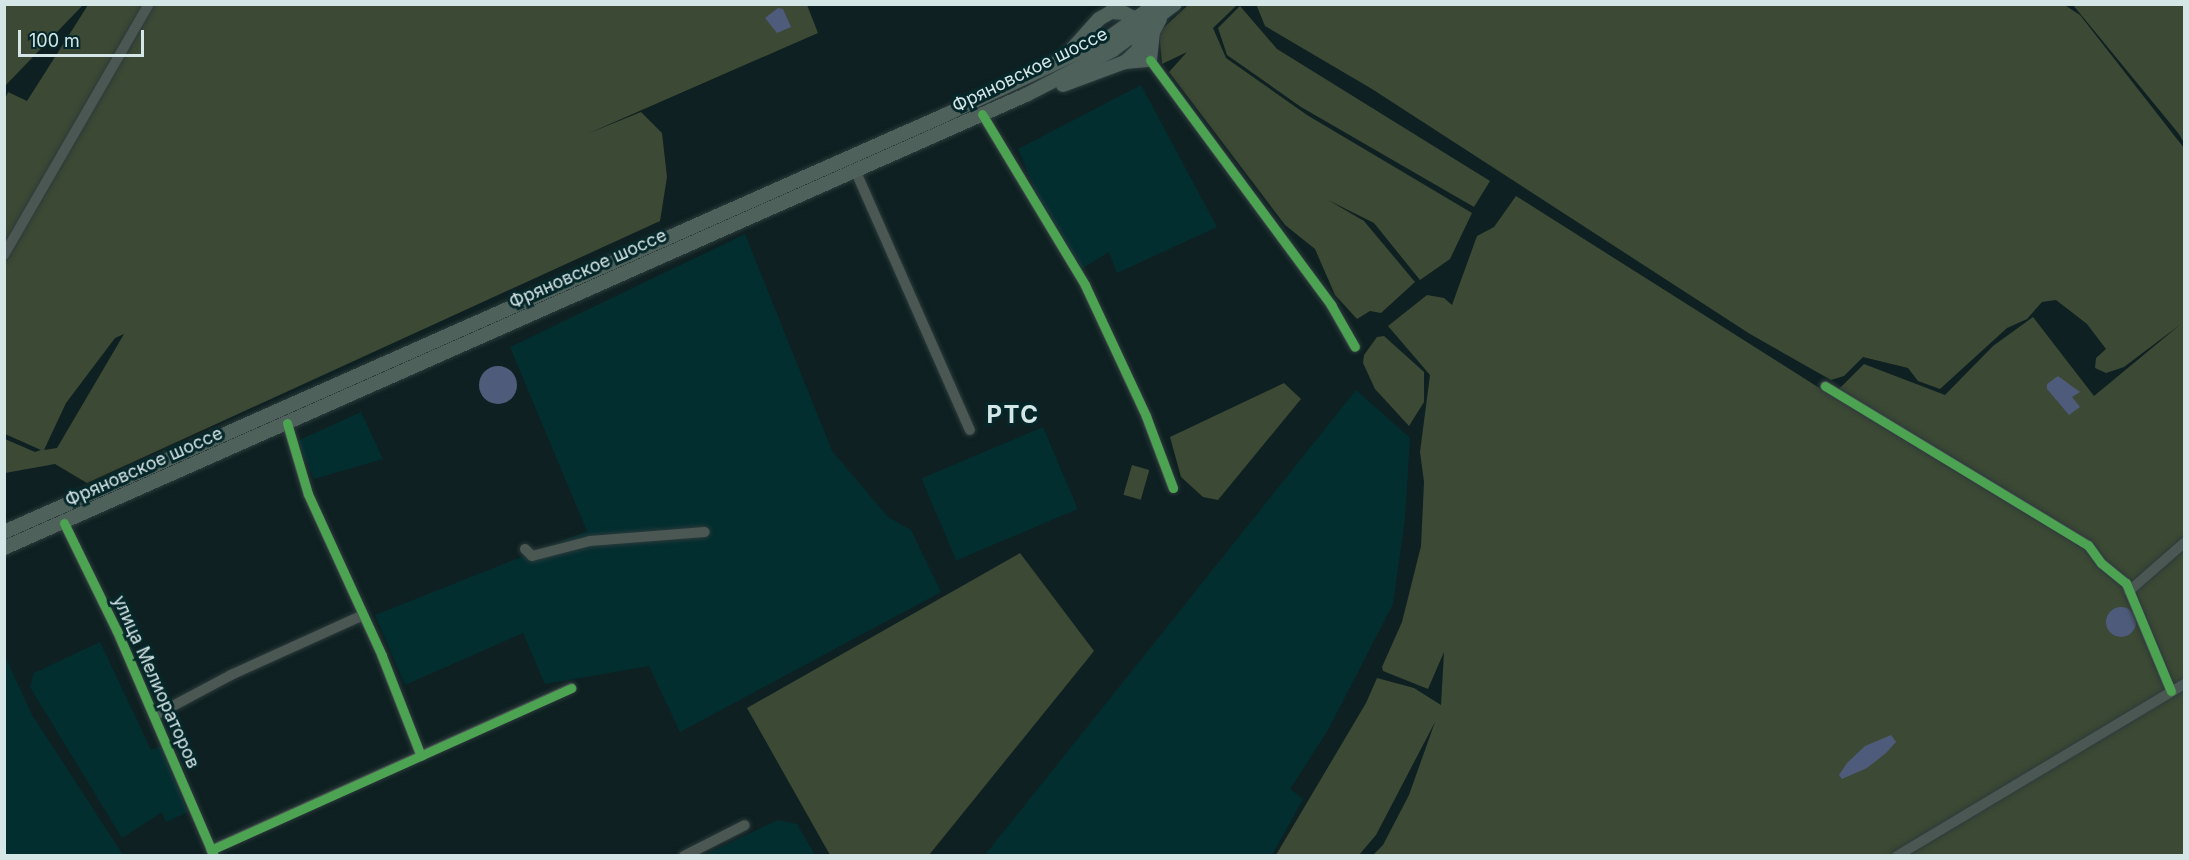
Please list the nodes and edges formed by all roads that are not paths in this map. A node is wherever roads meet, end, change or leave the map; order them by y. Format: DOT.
graph roads {
  1 [pos="149,4"];
  2 [pos="1165,7"];
  3 [pos="1139,25"];
  4 [pos="1150,60"];
  5 [pos="1062,61"];
  6 [pos="1125,62"];
  7 [pos="1026,95"];
  8 [pos="982,114"];
  9 [pos="856,172"];
  10 [pos="4,255"];
  11 [pos="1355,347"];
  12 [pos="1825,386"];
  13 [pos="287,423"];
  14 [pos="970,430"];
  15 [pos="1173,488"];
  16 [pos="64,523"];
  17 [pos="4,532"];
  18 [pos="705,532"];
  19 [pos="2184,543"];
  20 [pos="4,548"];
  21 [pos="525,549"];
  22 [pos="2129,591"];
  23 [pos="361,616"];
  24 [pos="2184,684"];
  25 [pos="571,688"];
  26 [pos="2171,691"];
  27 [pos="154,716"];
  28 [pos="421,756"];
  29 [pos="745,825"];
  30 [pos="212,853"];
  31 [pos="684,855"];
  32 [pos="1897,855"];
  1 -- 10 [label="street"];
  2 -- 3 [label="main road, Фряновское шоссе"];
  2 -- 4 [label="main road"];
  3 -- 4 [label="main road"];
  3 -- 5 [label="main road, Фряновское шоссе"];
  3 -- 5 [label="main road"];
  3 -- 6 [label="main road"];
  3 -- 7 [label="main road, Фряновское шоссе"];
  4 -- 6 [label="main road"];
  4 -- 11 [label="street"];
  5 -- 17 [label="main road, Фряновское шоссе"];
  6 -- 7 [label="main road"];
  7 -- 8 [label="main road, Фряновское шоссе"];
  8 -- 9 [label="main road, Фряновское шоссе"];
  8 -- 15 [label="street"];
  9 -- 13 [label="main road, Фряновское шоссе"];
  9 -- 14 [label="street"];
  12 -- 22 [label="street"];
  13 -- 16 [label="main road, Фряновское шоссе"];
  13 -- 23 [label="street"];
  16 -- 20 [label="main road, Фряновское шоссе"];
  16 -- 27 [label="street, улица Мелиораторов"];
  18 -- 21 [label="street"];
  19 -- 22 [label="street"];
  22 -- 26 [label="street"];
  23 -- 27 [label="street"];
  23 -- 28 [label="street"];
  24 -- 26 [label="street"];
  25 -- 28 [label="street"];
  26 -- 32 [label="street"];
  27 -- 30 [label="street, улица Мелиораторов"];
  28 -- 30 [label="street"];
  29 -- 31 [label="street"];
}
